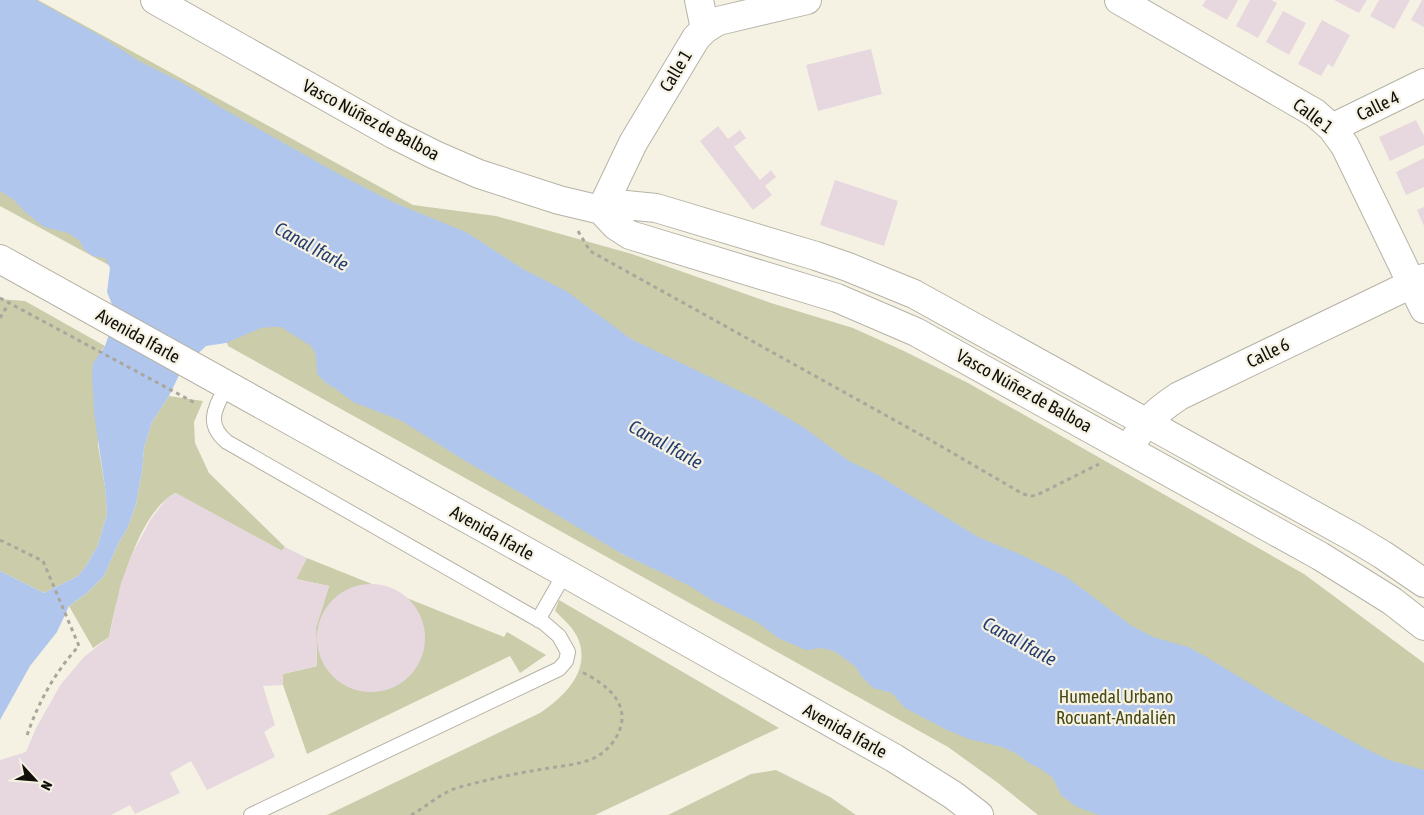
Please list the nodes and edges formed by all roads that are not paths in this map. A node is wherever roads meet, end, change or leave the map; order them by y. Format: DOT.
graph roads {
  1 [pos="155,0"];
  2 [pos="699,0"];
  3 [pos="807,0"];
  4 [pos="1119,0"];
  5 [pos="705,29"];
  6 [pos="1424,83"];
  7 [pos="1332,128"];
  8 [pos="600,210"];
  9 [pos="0,259"];
  10 [pos="1418,281"];
  11 [pos="1424,309"];
  12 [pos="228,385"];
  13 [pos="1146,421"];
  14 [pos="1128,449"];
  15 [pos="565,573"];
  16 [pos="1424,583"];
  17 [pos="538,620"];
  18 [pos="1424,626"];
  19 [pos="251,815"];
  20 [pos="979,815"];
  1 -- 8 [label="street, Vasco Núñez de Balboa"];
  2 -- 5 [label="street"];
  3 -- 5 [label="street, Calle 1"];
  4 -- 7 [label="street, Calle 1"];
  5 -- 8 [label="street, Calle 1"];
  6 -- 7 [label="street, Calle 4"];
  7 -- 10 [label="street, Calle 1"];
  8 -- 13 [label="street, Vasco Núñez de Balboa"];
  8 -- 14 [label="street, Vasco Núñez de Balboa"];
  9 -- 12 [label="street, Avenida Ifarle"];
  10 -- 11 [label="street, Calle 1"];
  10 -- 13 [label="street, Calle 6"];
  12 -- 15 [label="street, Avenida Ifarle"];
  12 -- 17 [label="lane"];
  13 -- 14 [label="street, Calle 6"];
  13 -- 16 [label="street, Vasco Núñez de Balboa"];
  14 -- 18 [label="street, Vasco Núñez de Balboa"];
  15 -- 17 [label="lane"];
  15 -- 20 [label="street, Avenida Ifarle"];
  17 -- 19 [label="lane"];
}
